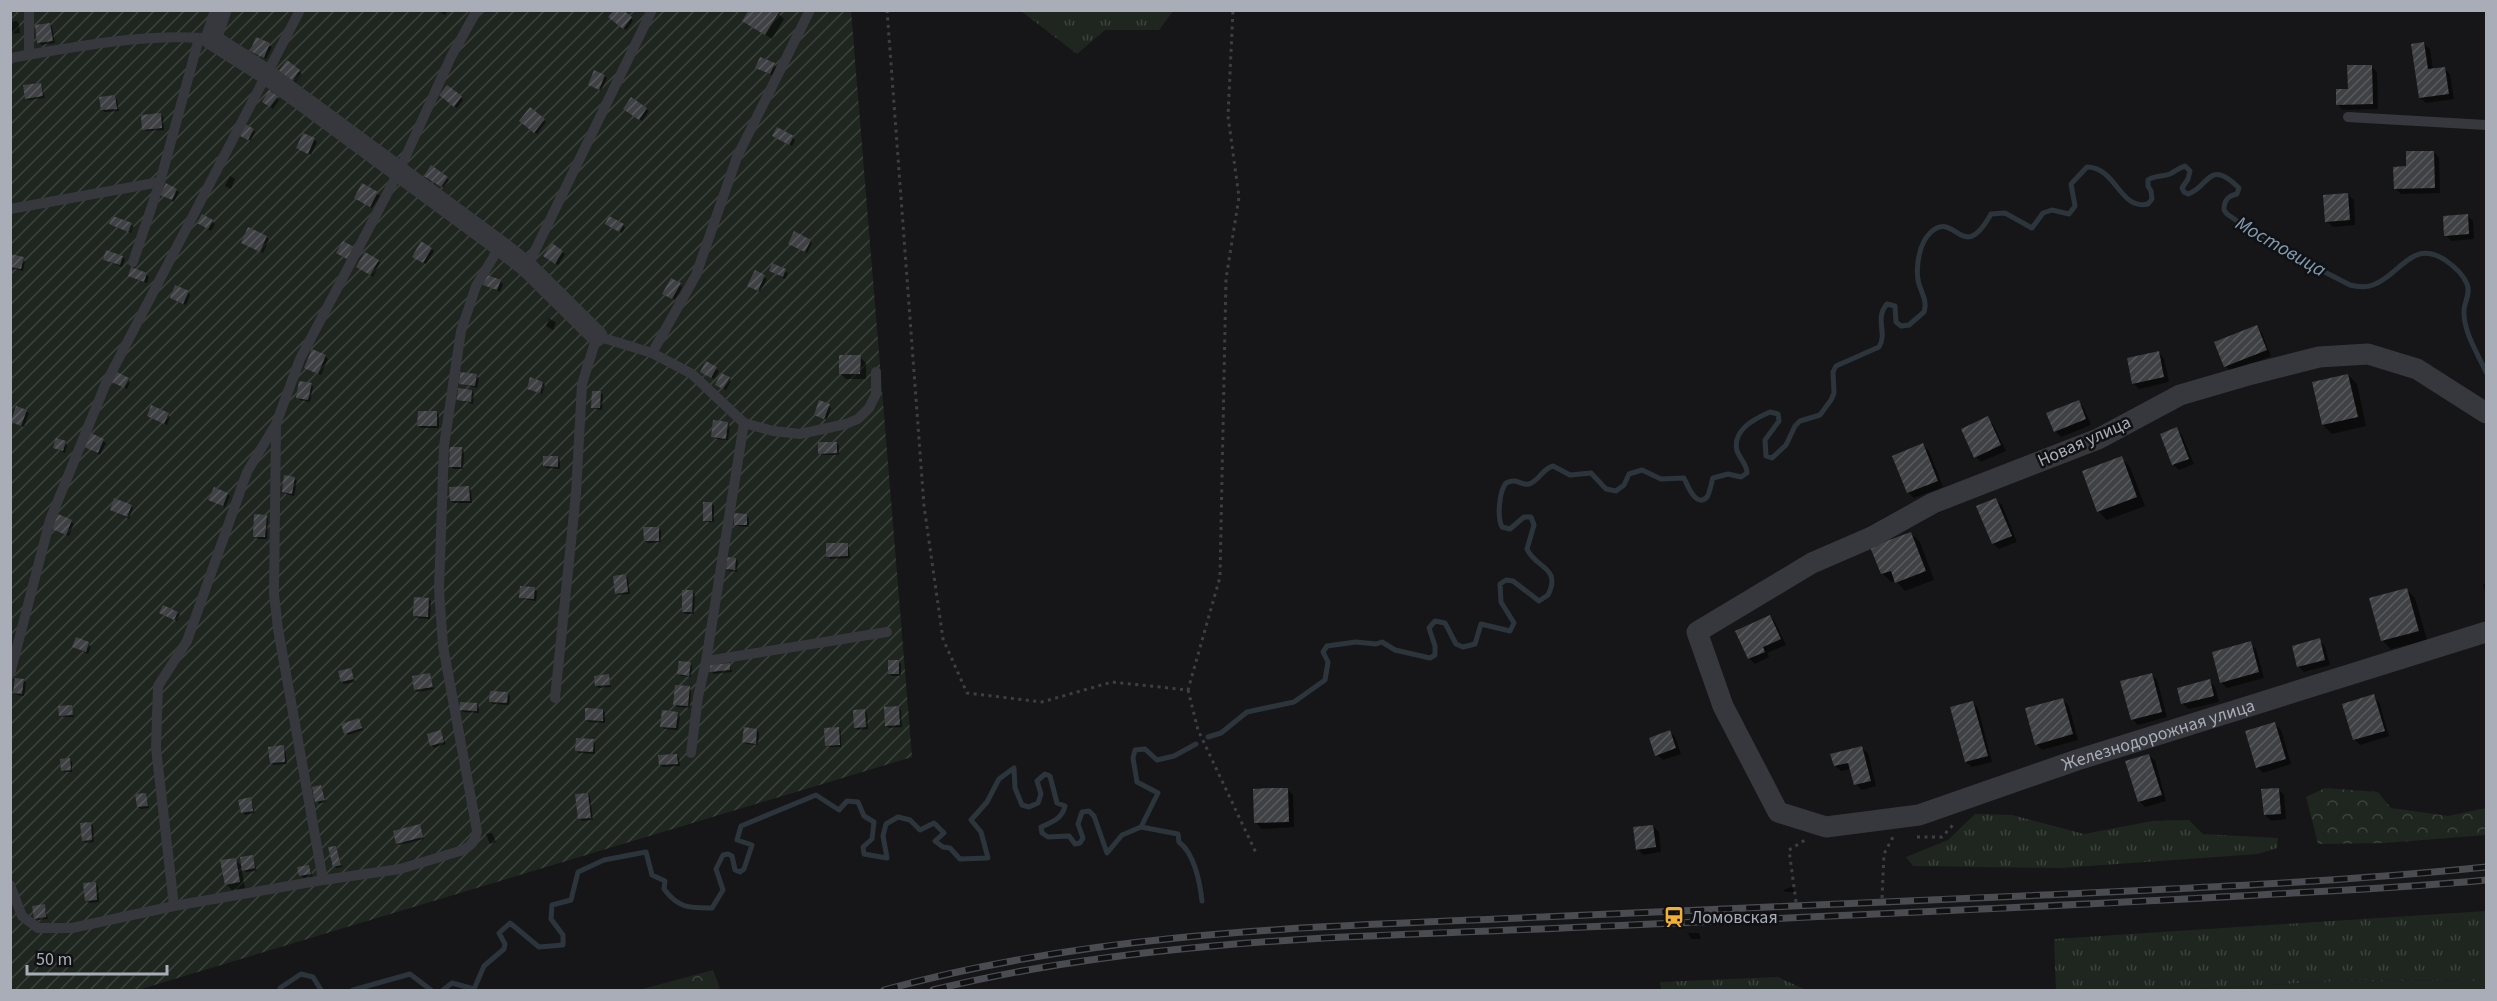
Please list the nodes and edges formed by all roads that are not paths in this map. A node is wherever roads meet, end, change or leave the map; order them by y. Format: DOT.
graph roads {
  1 [pos="29,10"];
  2 [pos="221,10"];
  3 [pos="300,10"];
  4 [pos="477,10"];
  5 [pos="652,10"];
  6 [pos="810,10"];
  7 [pos="205,38"];
  8 [pos="29,55"];
  9 [pos="10,58"];
  10 [pos="266,74"];
  11 [pos="2348,117"];
  12 [pos="2487,125"];
  13 [pos="398,173"];
  14 [pos="160,182"];
  15 [pos="10,210"];
  16 [pos="500,246"];
  17 [pos="133,262"];
  18 [pos="527,267"];
  19 [pos="597,336"];
  20 [pos="652,353"];
  21 [pos="876,372"];
  22 [pos="2487,413"];
  23 [pos="744,423"];
  24 [pos="276,424"];
  25 [pos="887,632"];
  26 [pos="2487,632"];
  27 [pos="706,661"];
  28 [pos="10,674"];
  29 [pos="555,698"];
  30 [pos="691,753"];
  31 [pos="1826,827"];
  32 [pos="322,880"];
  33 [pos="10,885"];
  34 [pos="174,906"];
  1 -- 8 [label="lane"];
  2 -- 7 [label="street"];
  3 -- 10 [label="lane"];
  4 -- 13 [label="lane"];
  5 -- 18 [label="lane"];
  6 -- 20 [label="lane"];
  7 -- 8 [label="lane"];
  7 -- 10 [label="street"];
  7 -- 14 [label="lane"];
  8 -- 9 [label="lane"];
  10 -- 13 [label="street"];
  10 -- 28 [label="lane"];
  11 -- 12 [label="lane"];
  13 -- 16 [label="street"];
  13 -- 24 [label="lane"];
  14 -- 15 [label="lane"];
  14 -- 17 [label="lane"];
  16 -- 18 [label="street"];
  16 -- 32 [label="lane"];
  18 -- 19 [label="street"];
  19 -- 20 [label="lane"];
  19 -- 29 [label="lane"];
  20 -- 23 [label="lane"];
  21 -- 23 [label="lane"];
  22 -- 31 [label="street, Новая улица"];
  23 -- 27 [label="lane"];
  24 -- 32 [label="lane"];
  24 -- 34 [label="lane"];
  25 -- 27 [label="lane"];
  26 -- 31 [label="street, Железнодорожная улица"];
  27 -- 30 [label="lane"];
  32 -- 34 [label="lane"];
  33 -- 34 [label="lane"];
}
